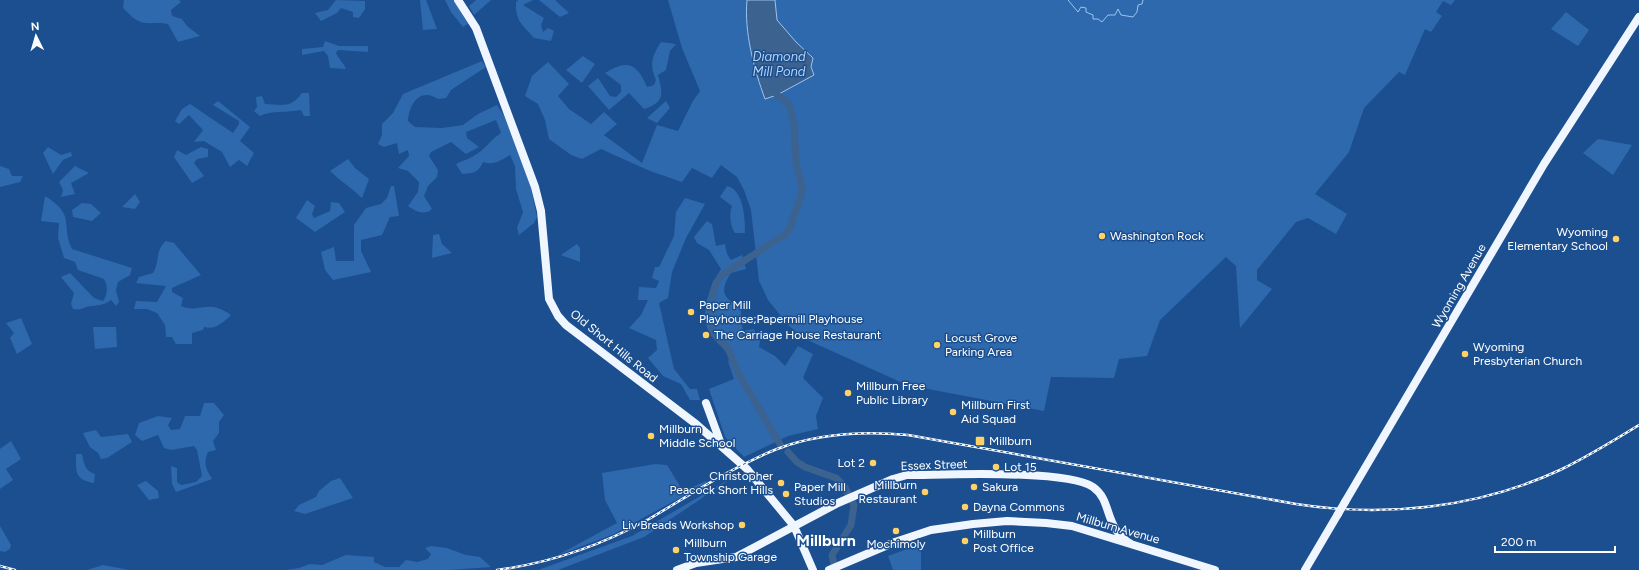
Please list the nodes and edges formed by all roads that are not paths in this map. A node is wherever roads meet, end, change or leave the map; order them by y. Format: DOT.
graph roads {
  1 [pos="458,0"];
  2 [pos="1639,17"];
  3 [pos="714,424"];
  4 [pos="707,433"];
  5 [pos="721,444"];
  6 [pos="1110,520"];
  7 [pos="794,526"];
  8 [pos="1072,526"];
  9 [pos="1131,544"];
  10 [pos="677,570"];
  11 [pos="813,570"];
  12 [pos="829,570"];
  13 [pos="1214,570"];
  14 [pos="1305,570"];
  1 -- 4 [label="main road, Old Short Hills Road"];
  2 -- 14 [label="main road, Wyoming Avenue, bridge"];
  3 -- 4 [label="main road"];
  3 -- 4 [label="main road"];
  3 -- 5 [label="main road"];
  4 -- 5 [label="main road, Old Short Hills Road"];
  5 -- 7 [label="main road, Old Short Hills Road"];
  6 -- 7 [label="main road, Essex Street"];
  6 -- 8 [label="main road"];
  6 -- 9 [label="main road, Essex Street"];
  7 -- 10 [label="main road, Essex Street"];
  7 -- 11 [label="main road, Old Short Hills Road"];
  8 -- 9 [label="main road, Millburn Avenue"];
  8 -- 12 [label="main road, Millburn Avenue"];
  9 -- 13 [label="main road, Millburn Avenue"];
}
